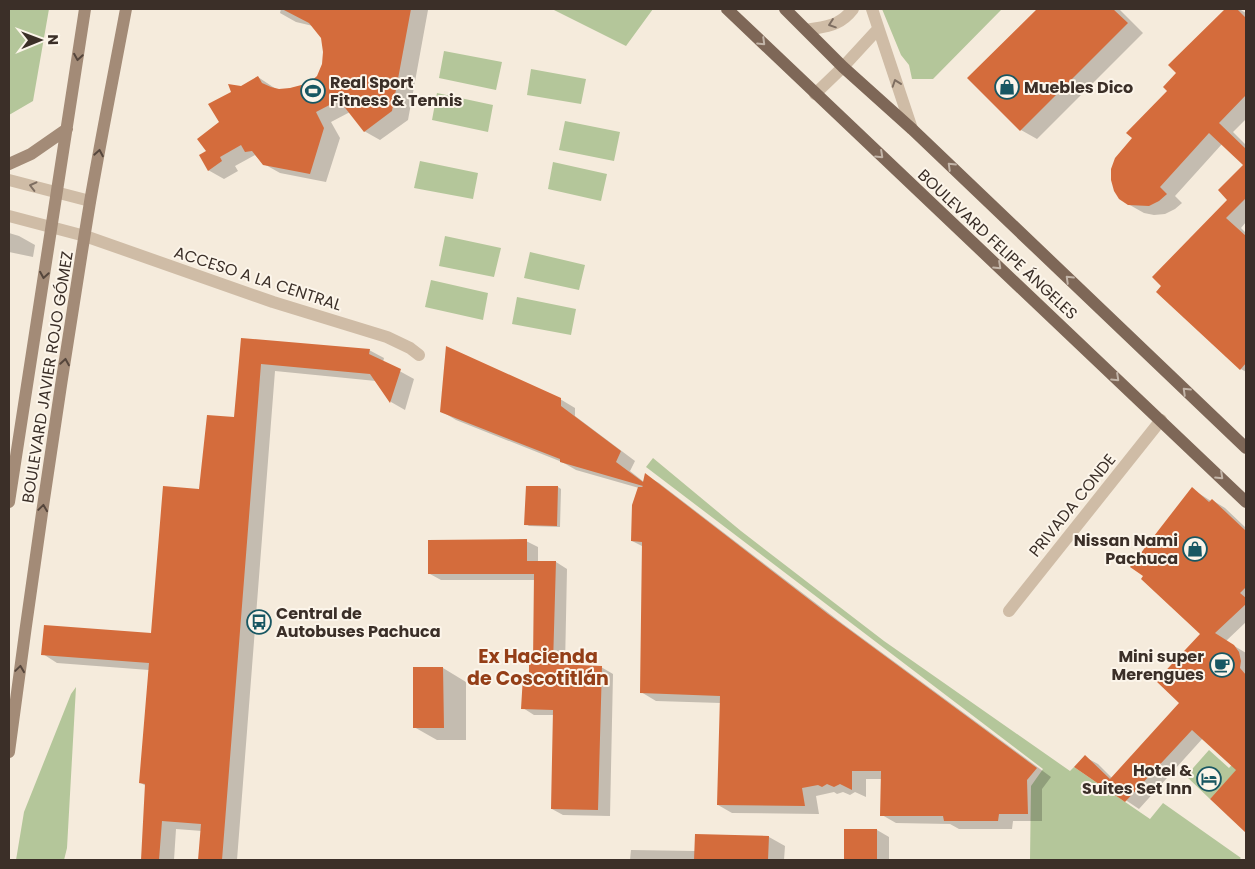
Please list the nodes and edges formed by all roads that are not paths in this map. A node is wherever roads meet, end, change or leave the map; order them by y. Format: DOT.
graph roads {
  1 [pos="86,9"];
  2 [pos="126,9"];
  3 [pos="727,9"];
  4 [pos="785,9"];
  5 [pos="853,9"];
  6 [pos="872,9"];
  7 [pos="878,29"];
  8 [pos="807,30"];
  9 [pos="843,67"];
  10 [pos="815,94"];
  11 [pos="67,129"];
  12 [pos="912,129"];
  13 [pos="9,164"];
  14 [pos="10,184"];
  15 [pos="57,192"];
  16 [pos="90,201"];
  17 [pos="9,216"];
  18 [pos="52,227"];
  19 [pos="85,236"];
  20 [pos="419,355"];
  21 [pos="1161,420"];
  22 [pos="1246,448"];
  23 [pos="9,502"];
  24 [pos="1246,502"];
  25 [pos="1009,611"];
  26 [pos="9,752"];
  1 -- 11 [label="main road, BOULEVARD JAVIER ROJO GÓMEZ, one-way"];
  16 -- 2 [label="main road, BOULEVARD JAVIER ROJO GÓMEZ, one-way"];
  3 -- 10 [label="main road, BOULEVARD FELIPE ÁNGELES, one-way"];
  4 -- 8 [label="main road, BOULEVARD FELIPE ÁNGELES"];
  5 -- 8 [label="street, one-way"];
  6 -- 7 [label="street"];
  7 -- 9 [label="street"];
  12 -- 7 [label="street, one-way"];
  8 -- 9 [label="main road, BOULEVARD FELIPE ÁNGELES"];
  9 -- 10 [label="street"];
  9 -- 12 [label="main road, BOULEVARD FELIPE ÁNGELES"];
  10 -- 21 [label="main road, BOULEVARD FELIPE ÁNGELES, one-way"];
  11 -- 13 [label="main road"];
  11 -- 15 [label="main road, BOULEVARD JAVIER ROJO GÓMEZ"];
  22 -- 12 [label="main road, BOULEVARD FELIPE ÁNGELES, one-way"];
  15 -- 14 [label="street, one-way"];
  15 -- 16 [label="street"];
  15 -- 18 [label="main road, BOULEVARD JAVIER ROJO GÓMEZ"];
  16 -- 19 [label="main road, BOULEVARD JAVIER ROJO GÓMEZ"];
  17 -- 18 [label="street, ACCESO A LA CENTRAL"];
  18 -- 19 [label="street, ACCESO A LA CENTRAL"];
  18 -- 23 [label="main road, BOULEVARD JAVIER ROJO GÓMEZ, one-way"];
  19 -- 20 [label="street, ACCESO A LA CENTRAL"];
  26 -- 19 [label="main road, BOULEVARD JAVIER ROJO GÓMEZ, one-way"];
  21 -- 24 [label="main road, BOULEVARD FELIPE ÁNGELES, one-way"];
  21 -- 25 [label="street, PRIVADA CONDE"];
}
